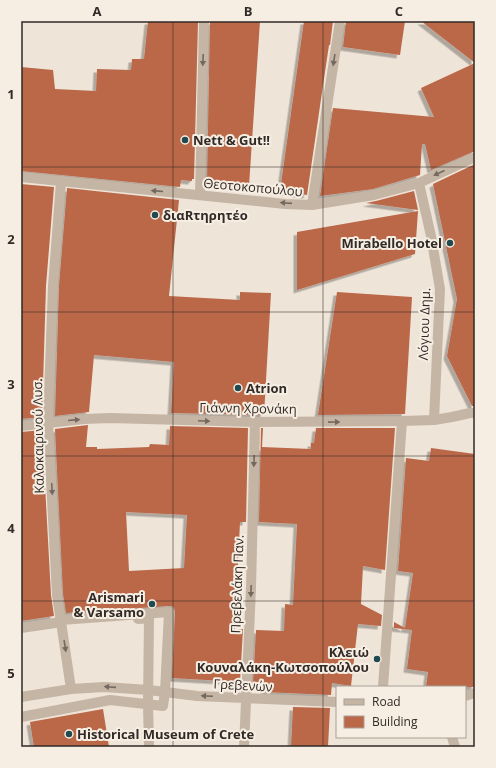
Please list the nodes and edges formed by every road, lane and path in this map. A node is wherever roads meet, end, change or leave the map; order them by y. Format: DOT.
graph roads {
  1 [pos="204,21"];
  2 [pos="340,21"];
  3 [pos="475,157"];
  4 [pos="21,177"];
  5 [pos="61,182"];
  6 [pos="418,183"];
  7 [pos="200,195"];
  8 [pos="312,204"];
  9 [pos="473,412"];
  10 [pos="434,420"];
  11 [pos="402,421"];
  12 [pos="48,422"];
  13 [pos="255,422"];
  14 [pos="21,426"];
  15 [pos="61,622"];
  16 [pos="21,628"];
  17 [pos="21,633"];
  18 [pos="383,686"];
  19 [pos="71,689"];
  20 [pos="149,690"];
  21 [pos="165,692"];
  22 [pos="21,697"];
  23 [pos="246,697"];
  24 [pos="336,702"];
  25 [pos="148,704"];
  26 [pos="21,717"];
  27 [pos="149,747"];
  28 [pos="244,747"];
  1 -- 7 [label="street, one-way"];
  2 -- 8 [label="street, one-way"];
  3 -- 6 [label="street, Θεοτοκοπούλου, one-way"];
  4 -- 5 [label="street, Θεοτοκοπούλου"];
  7 -- 5 [label="street, Θεοτοκοπούλου, one-way"];
  5 -- 12 [label="street, Καλοκαιρινού Λυσ."];
  6 -- 8 [label="street, Θεοτοκοπούλου"];
  6 -- 10 [label="street, Λόγιου Δημ."];
  8 -- 7 [label="street, Θεοτοκοπούλου, one-way"];
  9 -- 10 [label="street, Γιάννη Χρονάκη"];
  10 -- 11 [label="street, Γιάννη Χρονάκη"];
  13 -- 11 [label="street, Γιάννη Χρονάκη, one-way"];
  11 -- 18 [label="street"];
  12 -- 13 [label="street, Γιάννη Χρονάκη, one-way"];
  12 -- 14 [label="street, Γιάννη Χρονάκη"];
  12 -- 15 [label="street, Καλοκαιρινού Λυσ., one-way"];
  13 -- 23 [label="street, Πρεβελάκη Παν., one-way"];
  15 -- 16 [label="street"];
  15 -- 17 [label="street"];
  15 -- 19 [label="street, Καλοκαιρινού Λυσ., one-way"];
  15 -- 20 [label="street"];
  15 -- 21 [label="street"];
  20 -- 19 [label="street, Γρεβενών, one-way"];
  19 -- 22 [label="street, Γρεβενών"];
  20 -- 21 [label="street, Γρεβενών"];
  20 -- 25 [label="street"];
  23 -- 21 [label="street, Γρεβενών, one-way"];
  21 -- 25 [label="street"];
  23 -- 24 [label="street, Γρεβενών"];
  23 -- 28 [label="street, Πρεβελάκη Παν."];
  25 -- 26 [label="street"];
  25 -- 27 [label="street"];
}
